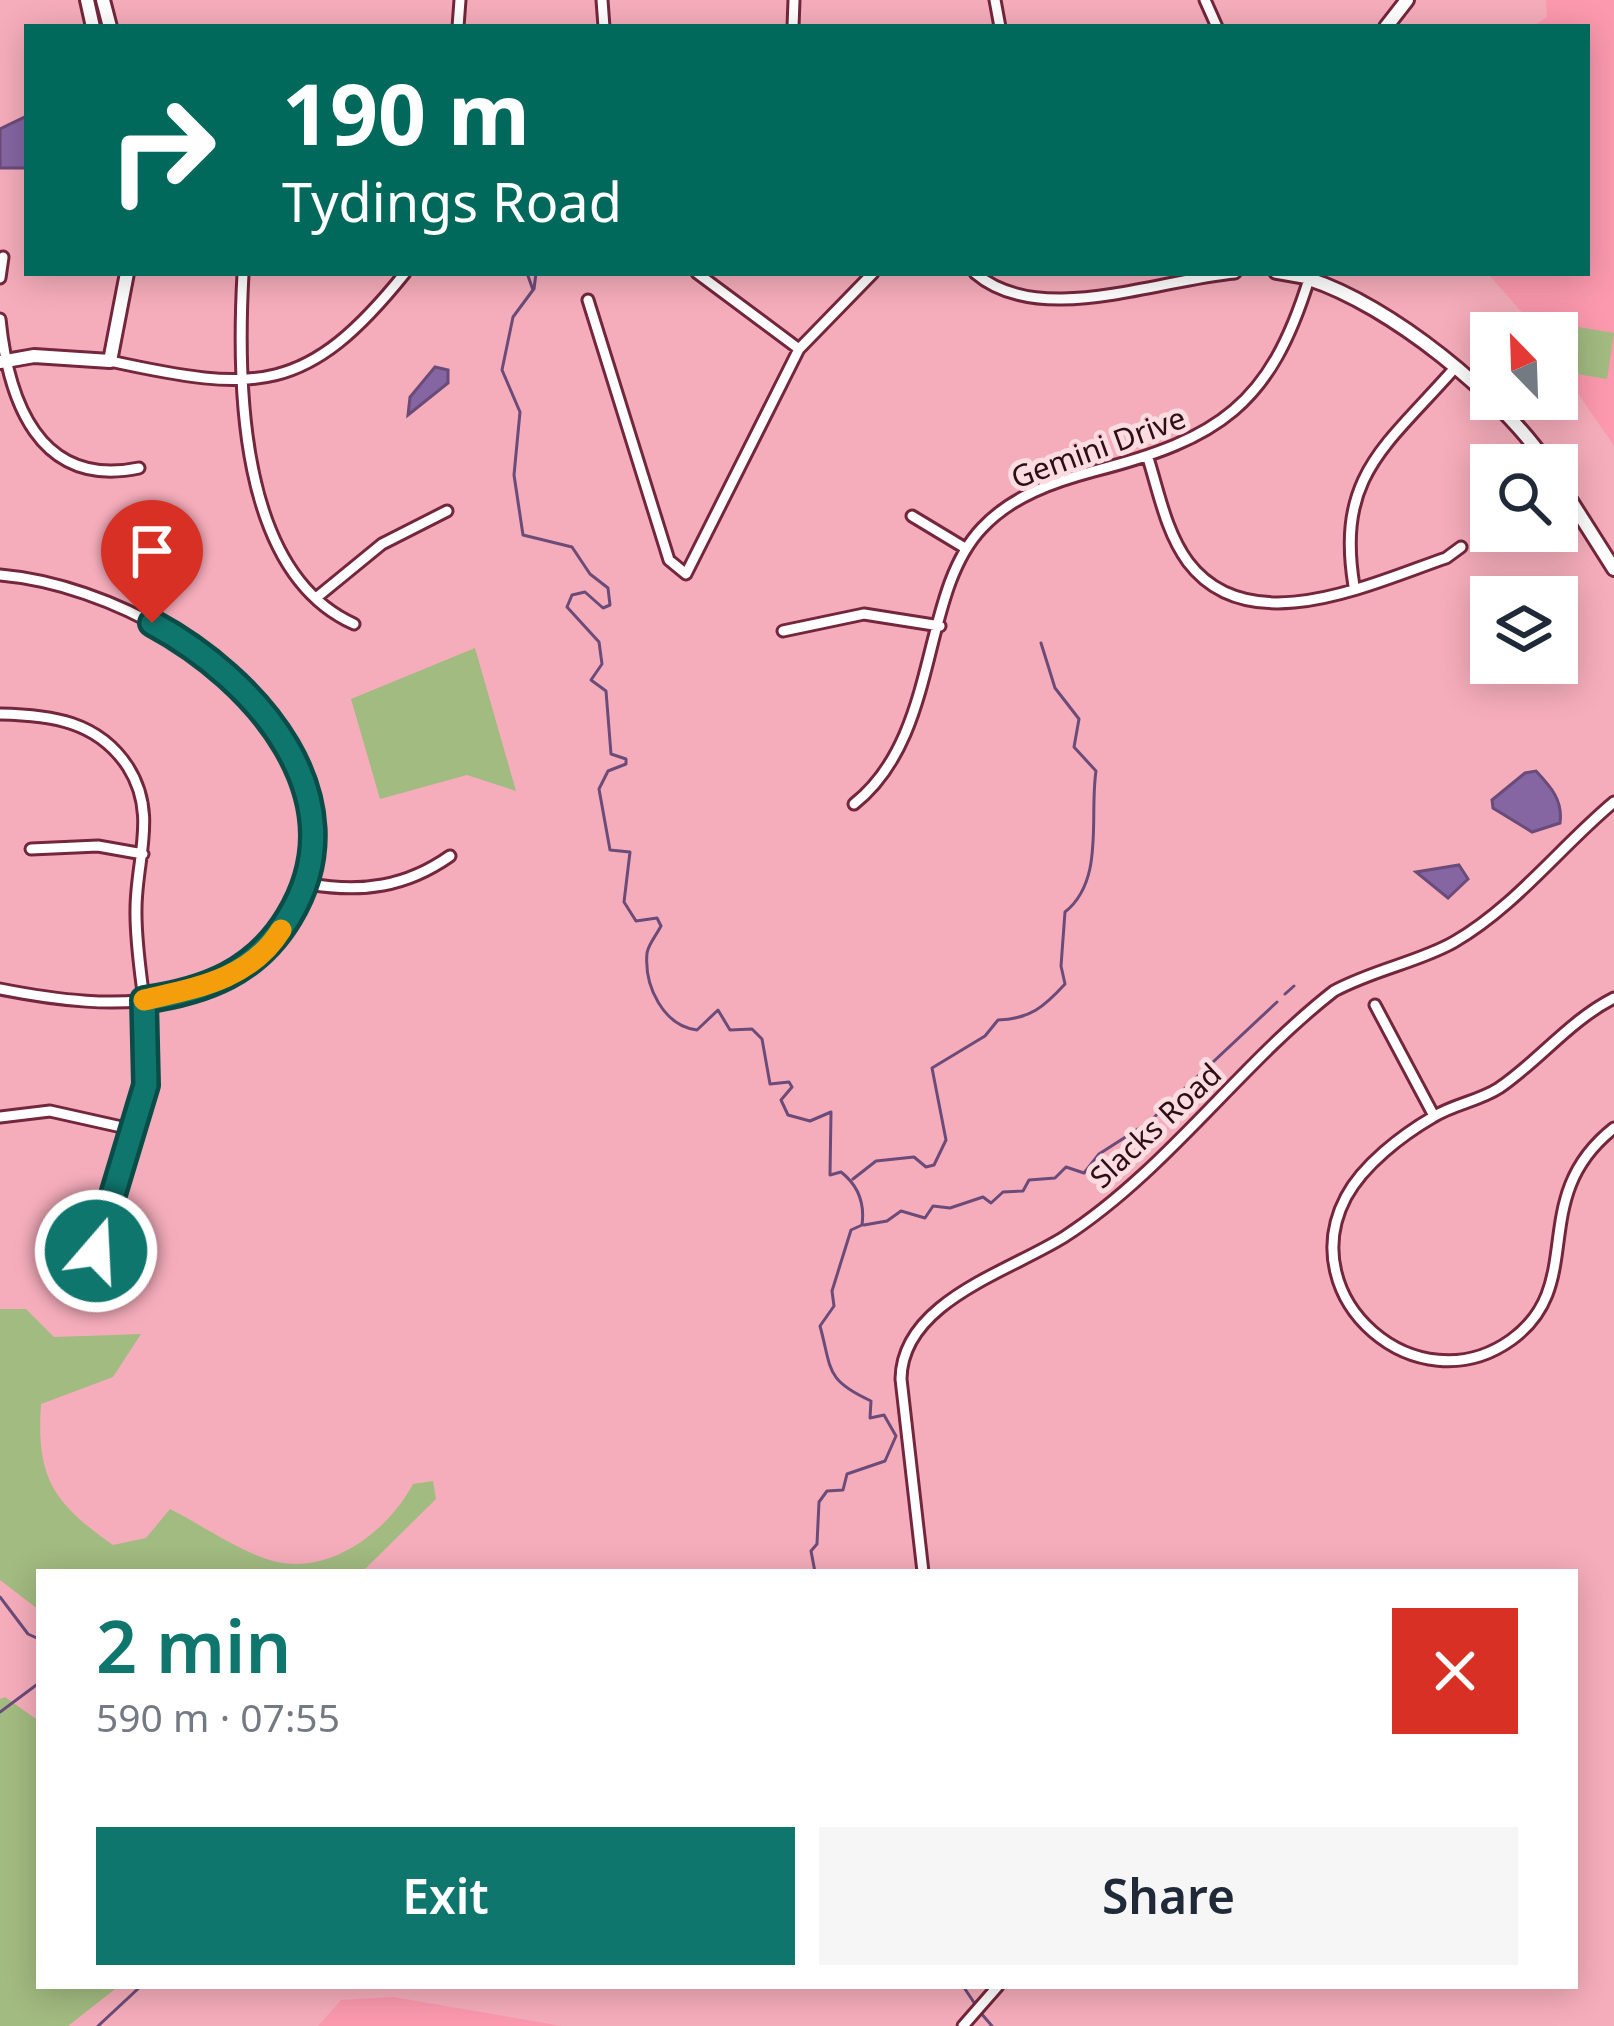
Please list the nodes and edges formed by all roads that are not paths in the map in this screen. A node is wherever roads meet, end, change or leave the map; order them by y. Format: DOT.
graph roads {
  1 [pos="1407,0"];
  2 [pos="1388,24"];
  3 [pos="3,256"];
  4 [pos="126,276"];
  5 [pos="243,276"];
  6 [pos="403,276"];
  7 [pos="701,276"];
  8 [pos="870,276"];
  9 [pos="979,276"];
  10 [pos="1216,276"];
  11 [pos="1310,276"];
  12 [pos="0,278"];
  13 [pos="587,300"];
  14 [pos="0,319"];
  15 [pos="799,349"];
  16 [pos="3,362"];
  17 [pos="110,362"];
  18 [pos="1453,370"];
  19 [pos="244,380"];
  20 [pos="1533,444"];
  21 [pos="1148,458"];
  22 [pos="140,468"];
  23 [pos="447,511"];
  24 [pos="1578,512"];
  25 [pos="913,516"];
  26 [pos="1462,547"];
  27 [pos="965,548"];
  28 [pos="1614,569"];
  29 [pos="0,575"];
  30 [pos="1354,586"];
  31 [pos="316,598"];
  32 [pos="354,624"];
  33 [pos="940,626"];
  34 [pos="783,631"];
  35 [pos="0,714"];
  36 [pos="1614,802"];
  37 [pos="854,804"];
  38 [pos="31,849"];
  39 [pos="143,854"];
  40 [pos="450,856"];
  41 [pos="308,884"];
  42 [pos="0,989"];
  43 [pos="1614,998"];
  44 [pos="144,1000"];
  45 [pos="1375,1005"];
  46 [pos="1434,1116"];
  47 [pos="0,1117"];
  48 [pos="1614,1128"];
  49 [pos="135,1130"];
  50 [pos="75,1276"];
  51 [pos="923,1569"];
  52 [pos="995,1989"];
  53 [pos="967,2021"];
  1 -- 2 [label="street"];
  3 -- 12 [label="street"];
  4 -- 17 [label="street"];
  5 -- 19 [label="street"];
  6 -- 19 [label="street"];
  7 -- 15 [label="street"];
  8 -- 15 [label="street"];
  9 -- 10 [label="street"];
  11 -- 18 [label="street"];
  11 -- 21 [label="street, Gemini Drive"];
  13 -- 15 [label="street"];
  14 -- 16 [label="street"];
  16 -- 17 [label="street"];
  16 -- 22 [label="street"];
  17 -- 19 [label="street"];
  18 -- 20 [label="street"];
  18 -- 30 [label="street"];
  19 -- 31 [label="street"];
  21 -- 27 [label="street, Gemini Drive"];
  21 -- 30 [label="street"];
  23 -- 31 [label="street"];
  24 -- 28 [label="street"];
  25 -- 27 [label="street"];
  26 -- 30 [label="street"];
  27 -- 33 [label="street, Gemini Drive"];
  29 -- 41 [label="street"];
  31 -- 32 [label="street"];
  33 -- 34 [label="street"];
  33 -- 37 [label="street, Gemini Drive"];
  35 -- 39 [label="street"];
  36 -- 51 [label="street, Slacks Road"];
  38 -- 39 [label="street"];
  39 -- 44 [label="street"];
  40 -- 41 [label="street"];
  41 -- 44 [label="street"];
  42 -- 44 [label="street"];
  43 -- 46 [label="street"];
  44 -- 49 [label="street"];
  45 -- 46 [label="street"];
  46 -- 48 [label="street"];
  47 -- 49 [label="street"];
  49 -- 50 [label="street"];
  52 -- 53 [label="street"];
}
